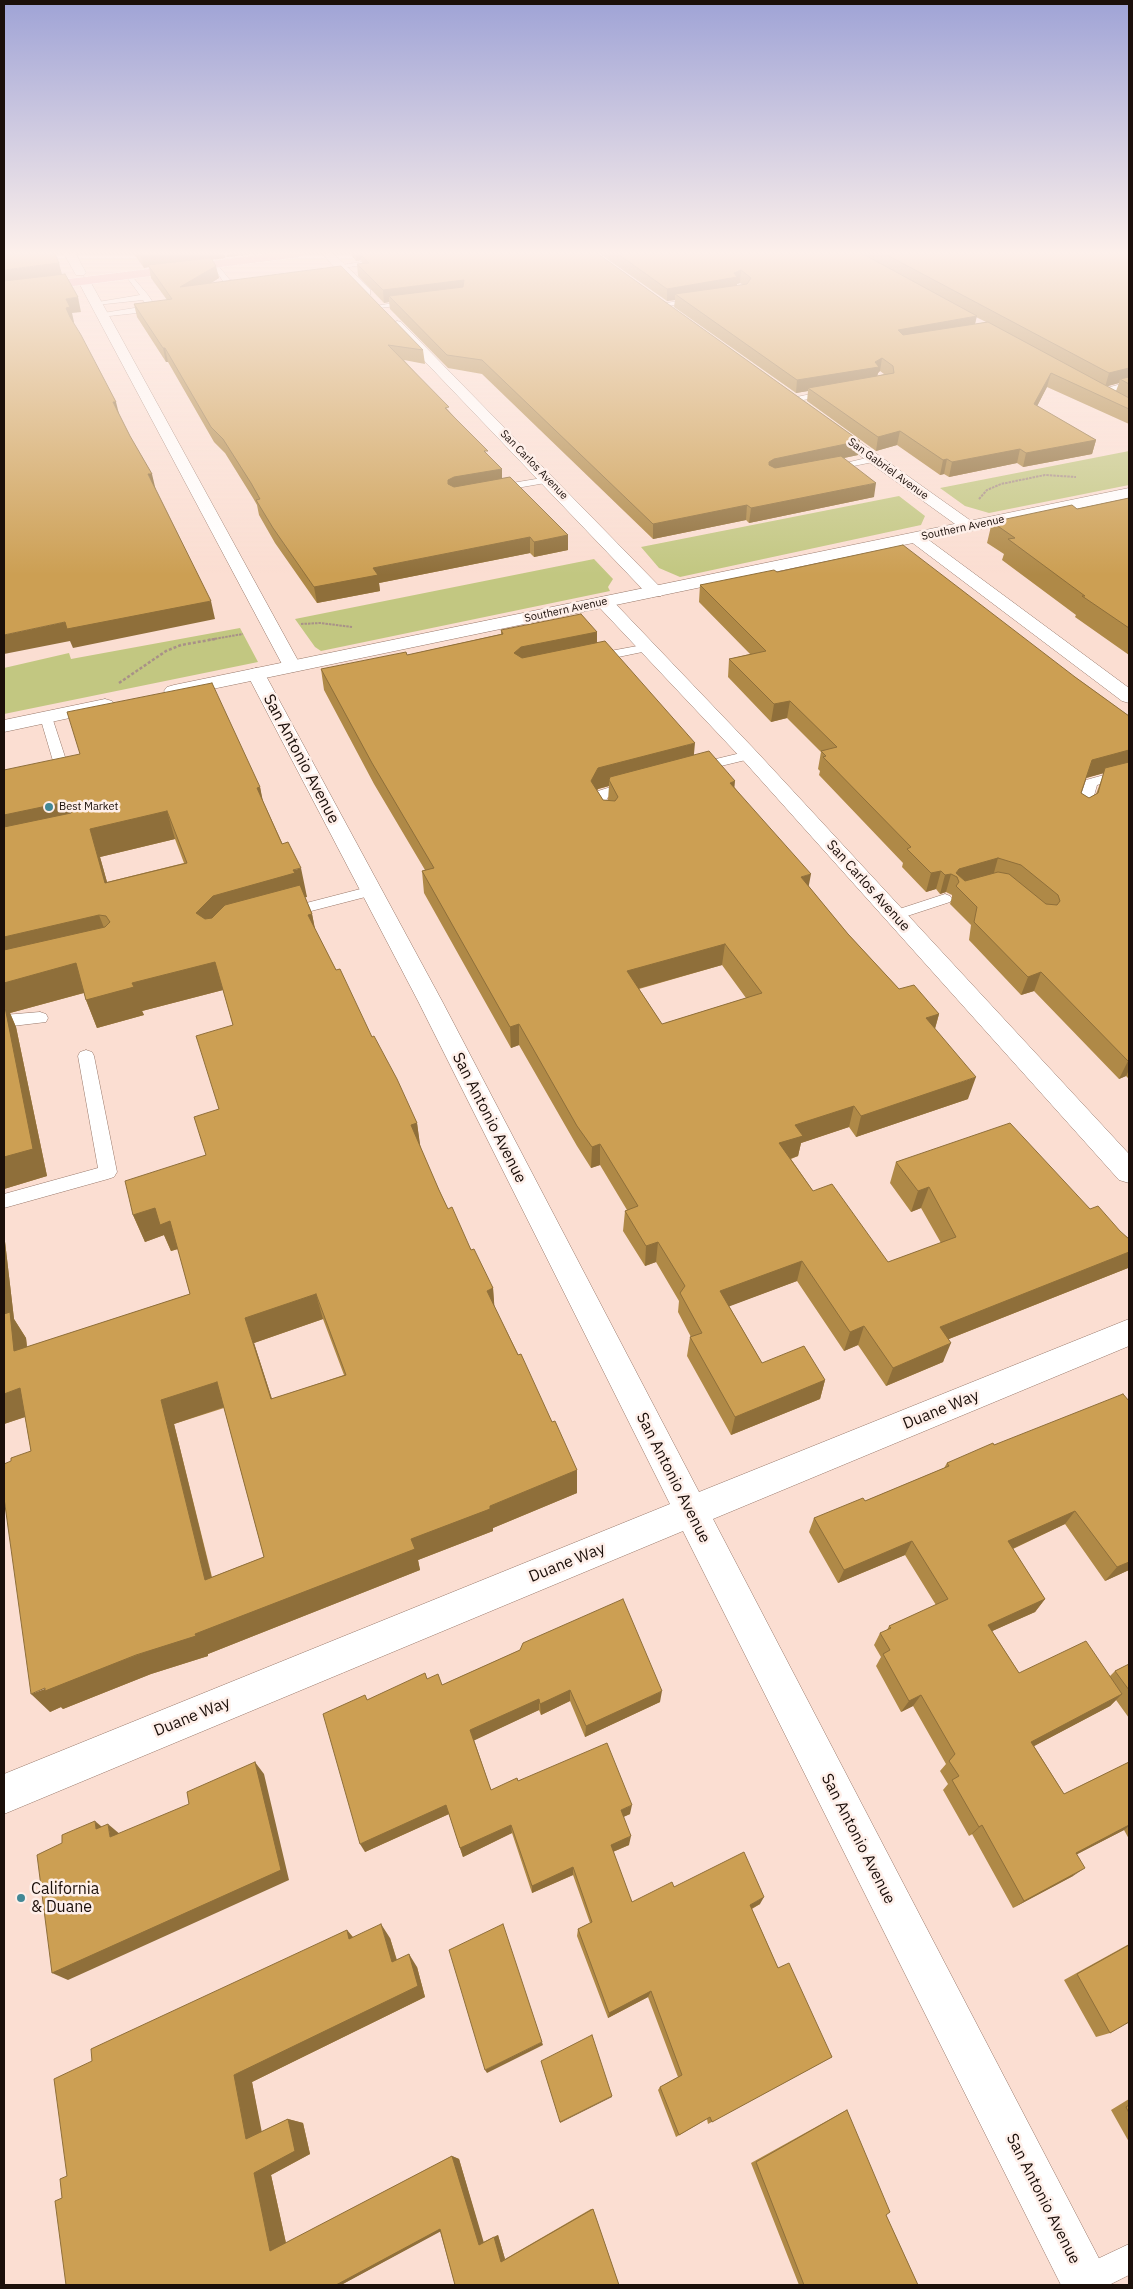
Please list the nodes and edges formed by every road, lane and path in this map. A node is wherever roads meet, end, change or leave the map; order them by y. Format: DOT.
graph roads {
  1 [pos="128,361"];
  2 [pos="432,361"];
  3 [pos="1129,385"];
  4 [pos="776,388"];
  5 [pos="1094,389"];
  6 [pos="838,391"];
  7 [pos="791,399"];
  8 [pos="1118,402"];
  9 [pos="875,460"];
  10 [pos="822,469"];
  11 [pos="548,480"];
  12 [pos="484,491"];
  13 [pos="1129,494"];
  14 [pos="968,526"];
  15 [pos="916,538"];
  16 [pos="655,592"];
  17 [pos="604,602"];
  18 [pos="245,633"];
  19 [pos="648,648"];
  20 [pos="579,661"];
  21 [pos="292,666"];
  22 [pos="256,674"];
  23 [pos="114,685"];
  24 [pos="161,694"];
  25 [pos="1129,697"];
  26 [pos="123,702"];
  27 [pos="46,717"];
  28 [pos="4,726"];
  29 [pos="749,755"];
  30 [pos="682,772"];
  31 [pos="1129,772"];
  32 [pos="4,776"];
  33 [pos="644,781"];
  34 [pos="1084,810"];
  35 [pos="609,818"];
  36 [pos="372,891"];
  37 [pos="945,898"];
  38 [pos="273,915"];
  39 [pos="895,915"];
  40 [pos="40,1018"];
  41 [pos="4,1021"];
  42 [pos="86,1056"];
  43 [pos="1129,1172"];
  44 [pos="4,1201"];
  45 [pos="1129,1332"];
  46 [pos="691,1513"];
  47 [pos="4,1794"];
  48 [pos="1129,2259"];
  49 [pos="1086,2283"];
  1 -- 21 [label="street"];
  2 -- 11 [label="street, San Carlos Avenue"];
  3 -- 5 [label="lane"];
  4 -- 7 [label="street, San Gabriel Avenue"];
  5 -- 8 [label="street"];
  6 -- 7 [label="lane"];
  7 -- 9 [label="street, San Gabriel Avenue"];
  9 -- 10 [label="lane"];
  9 -- 14 [label="street, San Gabriel Avenue"];
  11 -- 12 [label="lane"];
  11 -- 16 [label="street, San Carlos Avenue"];
  13 -- 14 [label="street, Southern Avenue"];
  14 -- 15 [label="street, Southern Avenue"];
  15 -- 16 [label="street, Southern Avenue"];
  15 -- 25 [label="street"];
  16 -- 17 [label="street, Southern Avenue"];
  17 -- 19 [label="street, San Carlos Avenue"];
  17 -- 21 [label="street, Southern Avenue"];
  18 -- 23 [label="path"];
  19 -- 20 [label="lane"];
  19 -- 29 [label="street, San Carlos Avenue"];
  21 -- 22 [label="street, Southern Avenue"];
  22 -- 24 [label="street, Southern Avenue"];
  22 -- 36 [label="street, San Antonio Avenue"];
  26 -- 27 [label="street"];
  27 -- 28 [label="street"];
  27 -- 32 [label="lane"];
  29 -- 30 [label="lane"];
  29 -- 39 [label="street, San Carlos Avenue"];
  31 -- 34 [label="lane"];
  33 -- 35 [label="lane"];
  36 -- 38 [label="lane"];
  36 -- 46 [label="street, San Antonio Avenue"];
  37 -- 39 [label="lane"];
  39 -- 43 [label="street, San Carlos Avenue"];
  40 -- 41 [label="lane"];
  42 -- 44 [label="lane"];
  45 -- 46 [label="street, Duane Way"];
  46 -- 47 [label="street, Duane Way"];
  46 -- 49 [label="street, San Antonio Avenue"];
  48 -- 49 [label="lane"];
}
